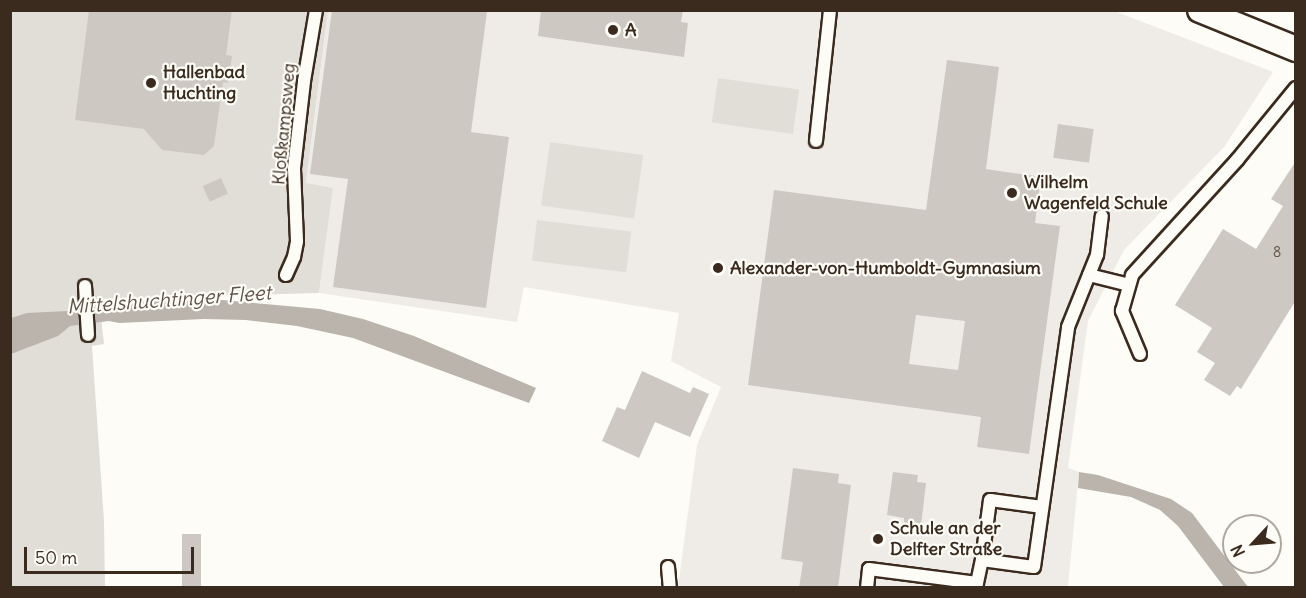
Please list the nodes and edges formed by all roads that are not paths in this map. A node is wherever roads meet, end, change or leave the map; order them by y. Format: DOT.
graph roads {
  1 [pos="316,10"];
  2 [pos="830,10"];
  3 [pos="1200,10"];
  4 [pos="1296,50"];
  5 [pos="1296,88"];
  6 [pos="816,141"];
  7 [pos="1102,216"];
  8 [pos="286,275"];
  9 [pos="1089,275"];
  10 [pos="1129,285"];
  11 [pos="85,286"];
  12 [pos="88,335"];
  13 [pos="1140,354"];
  14 [pos="1042,507"];
  15 [pos="982,560"];
  16 [pos="668,567"];
  17 [pos="670,588"];
  18 [pos="867,588"];
  1 -- 8 [label="lane, Kloßkampsweg"];
  2 -- 6 [label="lane"];
  3 -- 4 [label="street"];
  5 -- 10 [label="lane"];
  7 -- 9 [label="lane"];
  9 -- 10 [label="lane"];
  9 -- 14 [label="lane"];
  10 -- 13 [label="lane"];
  11 -- 12 [label="lane"];
  14 -- 15 [label="lane"];
  14 -- 15 [label="lane"];
  15 -- 18 [label="lane"];
  16 -- 17 [label="lane"];
}
